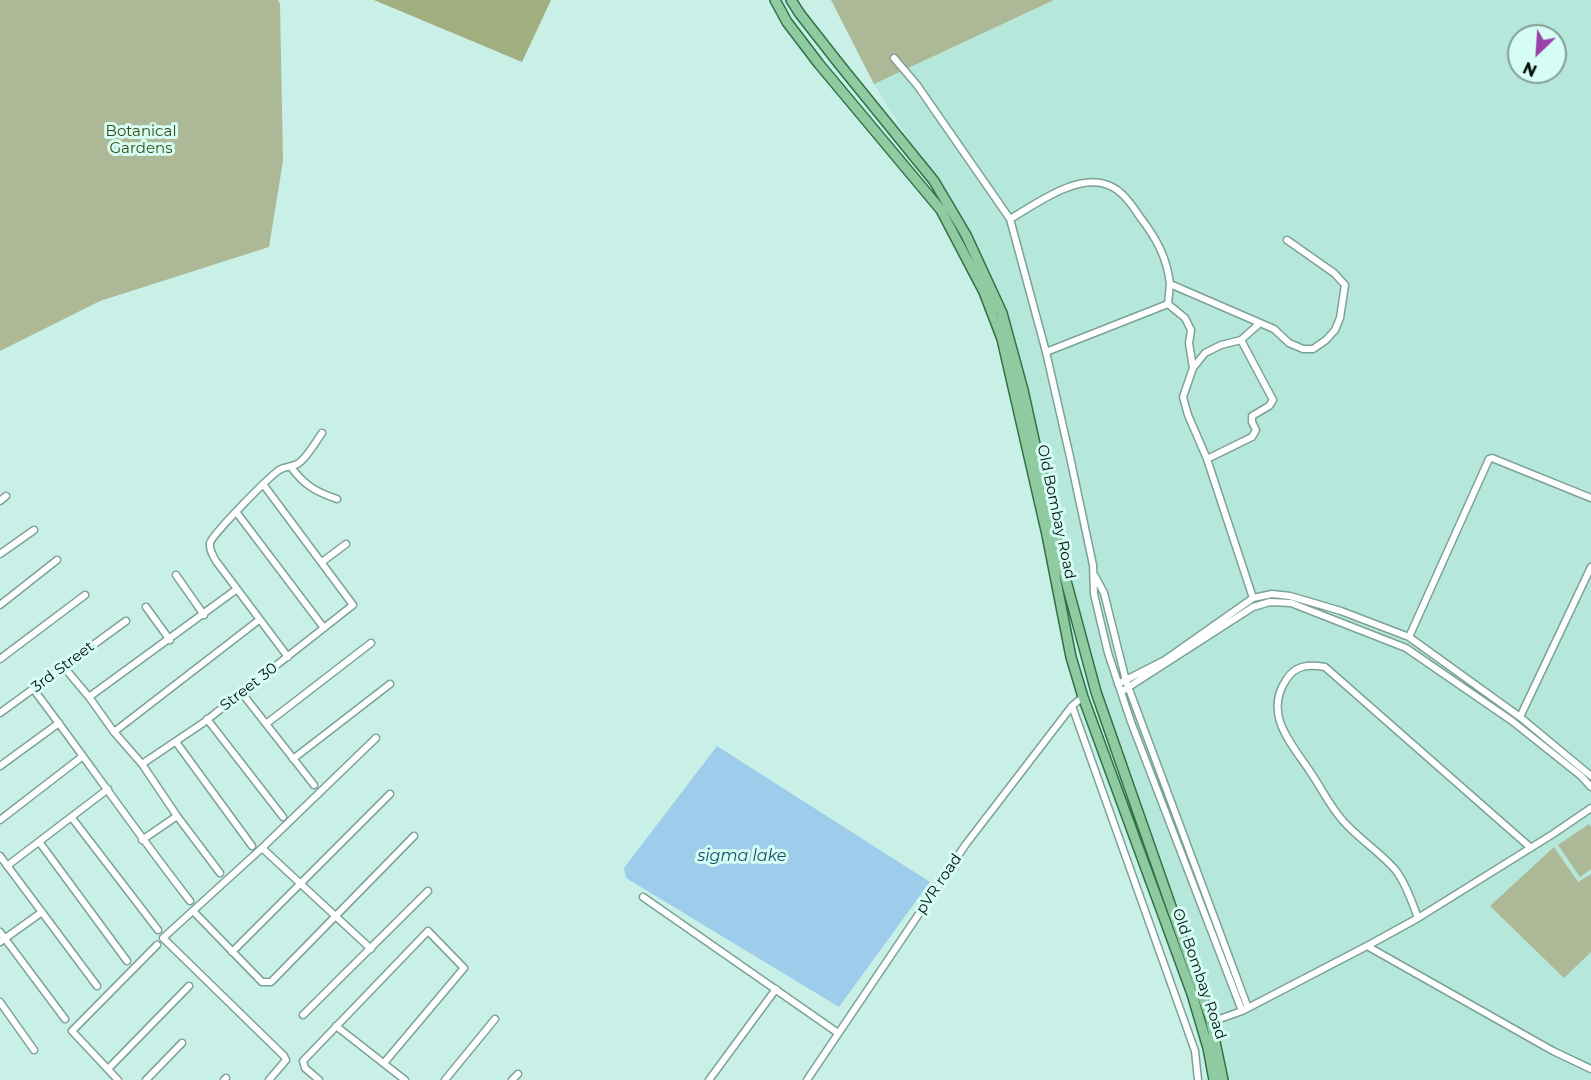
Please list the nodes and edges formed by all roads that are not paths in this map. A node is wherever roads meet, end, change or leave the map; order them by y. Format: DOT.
graph roads {
  1 [pos="775,0"];
  2 [pos="791,0"];
  3 [pos="894,58"];
  4 [pos="1010,219"];
  5 [pos="1287,240"];
  6 [pos="1170,284"];
  7 [pos="1168,304"];
  8 [pos="1260,323"];
  9 [pos="1241,340"];
  10 [pos="1046,352"];
  11 [pos="1193,368"];
  12 [pos="322,433"];
  13 [pos="1207,459"];
  14 [pos="291,467"];
  15 [pos="263,484"];
  16 [pos="337,498"];
  17 [pos="1591,498"];
  18 [pos="237,513"];
  19 [pos="34,530"];
  20 [pos="346,544"];
  21 [pos="0,554"];
  22 [pos="57,560"];
  23 [pos="322,562"];
  24 [pos="1591,567"];
  25 [pos="176,574"];
  26 [pos="1095,576"];
  27 [pos="237,590"];
  28 [pos="85,596"];
  29 [pos="1253,598"];
  30 [pos="0,605"];
  31 [pos="146,607"];
  32 [pos="204,615"];
  33 [pos="260,620"];
  34 [pos="126,621"];
  35 [pos="324,628"];
  36 [pos="1409,637"];
  37 [pos="170,640"];
  38 [pos="371,643"];
  39 [pos="288,657"];
  40 [pos="0,659"];
  41 [pos="63,666"];
  42 [pos="1126,681"];
  43 [pos="390,684"];
  44 [pos="1118,684"];
  45 [pos="1129,688"];
  46 [pos="34,690"];
  47 [pos="241,692"];
  48 [pos="1121,692"];
  49 [pos="1083,697"];
  50 [pos="89,698"];
  51 [pos="1072,706"];
  52 [pos="0,713"];
  53 [pos="1520,717"];
  54 [pos="207,719"];
  55 [pos="59,723"];
  56 [pos="266,724"];
  57 [pos="114,732"];
  58 [pos="376,738"];
  59 [pos="176,742"];
  60 [pos="83,756"];
  61 [pos="293,759"];
  62 [pos="142,764"];
  63 [pos="0,766"];
  64 [pos="1591,776"];
  65 [pos="314,784"];
  66 [pos="1591,787"];
  67 [pos="108,789"];
  68 [pos="390,794"];
  69 [pos="1591,808"];
  70 [pos="177,816"];
  71 [pos="283,817"];
  72 [pos="72,818"];
  73 [pos="0,820"];
  74 [pos="414,836"];
  75 [pos="142,840"];
  76 [pos="40,843"];
  77 [pos="252,846"];
  78 [pos="262,848"];
  79 [pos="1531,848"];
  80 [pos="0,856"];
  81 [pos="8,866"];
  82 [pos="220,873"];
  83 [pos="299,884"];
  84 [pos="428,891"];
  85 [pos="644,897"];
  86 [pos="190,901"];
  87 [pos="193,911"];
  88 [pos="42,912"];
  89 [pos="335,916"];
  90 [pos="1418,918"];
  91 [pos="158,930"];
  92 [pos="0,932"];
  93 [pos="2,940"];
  94 [pos="157,945"];
  95 [pos="1367,946"];
  96 [pos="371,949"];
  97 [pos="232,951"];
  98 [pos="127,961"];
  99 [pos="97,986"];
  100 [pos="189,986"];
  101 [pos="776,989"];
  102 [pos="0,1002"];
  103 [pos="1245,1009"];
  104 [pos="303,1015"];
  105 [pos="64,1019"];
  106 [pos="495,1019"];
  107 [pos="1211,1022"];
  108 [pos="336,1026"];
  109 [pos="838,1033"];
  110 [pos="182,1043"];
  111 [pos="34,1050"];
  112 [pos="384,1063"];
  113 [pos="108,1069"];
  114 [pos="1591,1069"];
  115 [pos="518,1074"];
  116 [pos="118,1080"];
  117 [pos="146,1080"];
  118 [pos="269,1080"];
  119 [pos="319,1080"];
  120 [pos="405,1080"];
  121 [pos="445,1080"];
  122 [pos="512,1080"];
  123 [pos="710,1080"];
  124 [pos="807,1080"];
  125 [pos="1198,1080"];
  126 [pos="1214,1080"];
  127 [pos="1223,1080"];
  1 -- 49 [label="main road, Old Bombay Road"];
  2 -- 107 [label="main road, Old Bombay Road"];
  3 -- 4 [label="street"];
  4 -- 6 [label="street"];
  4 -- 10 [label="street"];
  5 -- 8 [label="street"];
  6 -- 7 [label="street"];
  6 -- 8 [label="street"];
  7 -- 10 [label="street"];
  7 -- 11 [label="street"];
  8 -- 9 [label="street"];
  9 -- 11 [label="street"];
  9 -- 13 [label="street"];
  10 -- 26 [label="street"];
  11 -- 13 [label="street"];
  12 -- 14 [label="street"];
  13 -- 29 [label="street"];
  14 -- 15 [label="street"];
  14 -- 16 [label="street"];
  15 -- 18 [label="street"];
  15 -- 23 [label="street"];
  17 -- 36 [label="street"];
  18 -- 27 [label="street"];
  18 -- 35 [label="street"];
  19 -- 21 [label="street"];
  20 -- 23 [label="street"];
  22 -- 30 [label="street"];
  23 -- 35 [label="street, Street 30"];
  24 -- 53 [label="street"];
  25 -- 32 [label="street"];
  26 -- 42 [label="street"];
  26 -- 44 [label="street"];
  27 -- 32 [label="street"];
  27 -- 33 [label="street"];
  28 -- 40 [label="street"];
  29 -- 36 [label="street"];
  29 -- 42 [label="street"];
  31 -- 37 [label="street"];
  32 -- 37 [label="street"];
  33 -- 39 [label="street"];
  33 -- 57 [label="street"];
  34 -- 41 [label="street, 3rd Street"];
  35 -- 39 [label="street, Street 30"];
  36 -- 53 [label="street"];
  37 -- 50 [label="street"];
  38 -- 56 [label="street"];
  39 -- 47 [label="street, Street 30"];
  41 -- 46 [label="street, 3rd Street"];
  41 -- 50 [label="street"];
  42 -- 44 [label="street"];
  42 -- 45 [label="street"];
  43 -- 61 [label="street"];
  44 -- 48 [label="street"];
  45 -- 48 [label="street"];
  45 -- 66 [label="street"];
  45 -- 103 [label="street"];
  46 -- 52 [label="street, 3rd Street"];
  46 -- 55 [label="street"];
  47 -- 54 [label="street, Street 30"];
  47 -- 56 [label="street"];
  48 -- 103 [label="street"];
  49 -- 51 [label="street, pVR road"];
  49 -- 126 [label="main road, Old Bombay Road"];
  50 -- 57 [label="street"];
  51 -- 109 [label="street, pVR road"];
  51 -- 125 [label="street"];
  53 -- 64 [label="street"];
  54 -- 59 [label="street, Street 30"];
  54 -- 71 [label="street"];
  55 -- 60 [label="street"];
  55 -- 63 [label="street"];
  56 -- 61 [label="street"];
  57 -- 62 [label="street"];
  58 -- 78 [label="street"];
  59 -- 62 [label="street, Street 30"];
  59 -- 77 [label="street"];
  60 -- 67 [label="street"];
  60 -- 73 [label="street"];
  61 -- 65 [label="street"];
  62 -- 70 [label="street"];
  67 -- 72 [label="street"];
  67 -- 75 [label="street"];
  68 -- 83 [label="street"];
  69 -- 79 [label="street"];
  70 -- 75 [label="street"];
  70 -- 82 [label="street"];
  72 -- 76 [label="street"];
  72 -- 91 [label="street"];
  74 -- 89 [label="street"];
  75 -- 86 [label="street"];
  76 -- 81 [label="street"];
  76 -- 98 [label="street"];
  78 -- 83 [label="street"];
  78 -- 87 [label="street"];
  79 -- 90 [label="street"];
  79 -- 90 [label="street"];
  80 -- 81 [label="street"];
  81 -- 88 [label="street"];
  83 -- 89 [label="street"];
  83 -- 97 [label="street"];
  84 -- 96 [label="street"];
  85 -- 101 [label="street"];
  87 -- 97 [label="street"];
  87 -- 118 [label="street"];
  88 -- 93 [label="street"];
  88 -- 99 [label="street"];
  89 -- 96 [label="street"];
  89 -- 97 [label="street"];
  90 -- 95 [label="street"];
  92 -- 93 [label="street"];
  93 -- 105 [label="street"];
  94 -- 113 [label="street"];
  95 -- 103 [label="street"];
  95 -- 114 [label="street"];
  96 -- 104 [label="street"];
  100 -- 113 [label="street"];
  101 -- 109 [label="street"];
  101 -- 123 [label="street"];
  102 -- 111 [label="street"];
  103 -- 107 [label="street"];
  106 -- 121 [label="street"];
  107 -- 127 [label="main road, Old Bombay Road"];
  108 -- 112 [label="street"];
  108 -- 112 [label="street"];
  108 -- 119 [label="street"];
  109 -- 124 [label="street, pVR road"];
  110 -- 117 [label="street"];
  112 -- 120 [label="street"];
  113 -- 116 [label="street"];
  115 -- 122 [label="street"];
}
